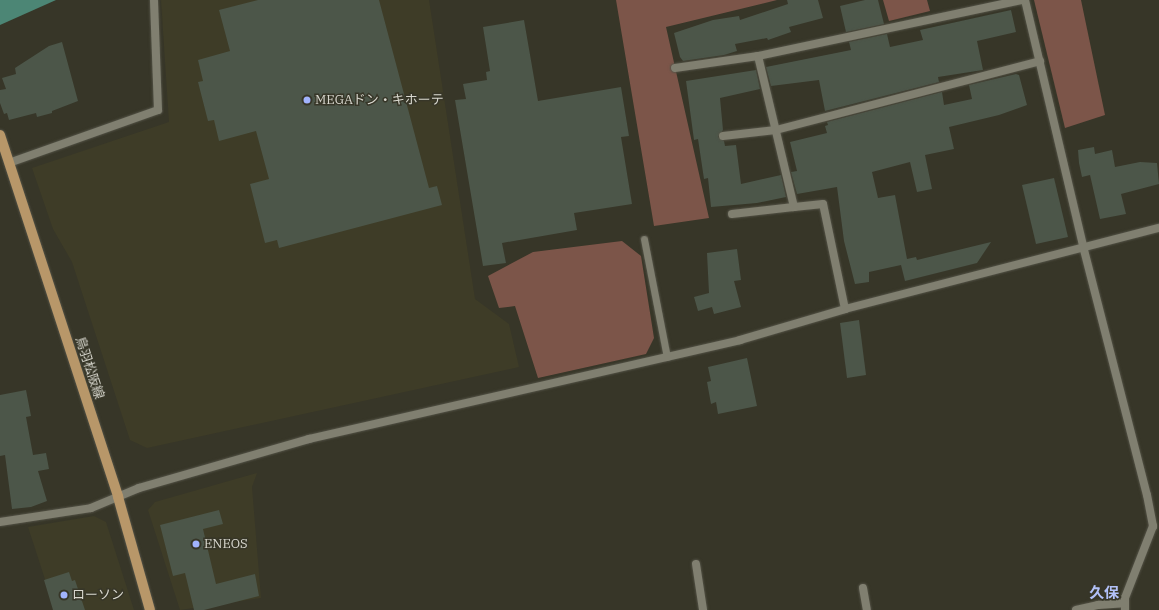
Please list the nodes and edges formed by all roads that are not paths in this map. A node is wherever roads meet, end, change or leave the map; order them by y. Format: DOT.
graph roads {
  1 [pos="154,0"];
  2 [pos="1021,0"];
  3 [pos="1025,0"];
  4 [pos="758,56"];
  5 [pos="1040,61"];
  6 [pos="675,68"];
  7 [pos="776,130"];
  8 [pos="0,135"];
  9 [pos="723,136"];
  10 [pos="9,163"];
  11 [pos="794,207"];
  12 [pos="732,214"];
  13 [pos="1159,228"];
  14 [pos="644,239"];
  15 [pos="1083,246"];
  16 [pos="845,309"];
  17 [pos="667,357"];
  18 [pos="118,497"];
  19 [pos="0,522"];
  20 [pos="696,564"];
  21 [pos="863,588"];
  22 [pos="1125,606"];
  23 [pos="150,610"];
  24 [pos="703,610"];
  25 [pos="867,610"];
  26 [pos="1076,610"];
  1 -- 10 [label="street"];
  2 -- 4 [label="street"];
  3 -- 5 [label="street"];
  4 -- 6 [label="street"];
  4 -- 7 [label="street"];
  5 -- 7 [label="street"];
  5 -- 15 [label="street"];
  7 -- 9 [label="street"];
  7 -- 11 [label="street"];
  8 -- 10 [label="main road, 鳥羽松阪線"];
  10 -- 18 [label="main road, 鳥羽松阪線"];
  11 -- 12 [label="street"];
  11 -- 16 [label="street"];
  13 -- 15 [label="street"];
  14 -- 17 [label="lane"];
  15 -- 16 [label="street"];
  15 -- 22 [label="street"];
  16 -- 17 [label="street"];
  17 -- 18 [label="street"];
  18 -- 19 [label="street"];
  18 -- 23 [label="main road, 鳥羽松阪線"];
  20 -- 24 [label="street"];
  21 -- 25 [label="street"];
  22 -- 26 [label="street"];
}
